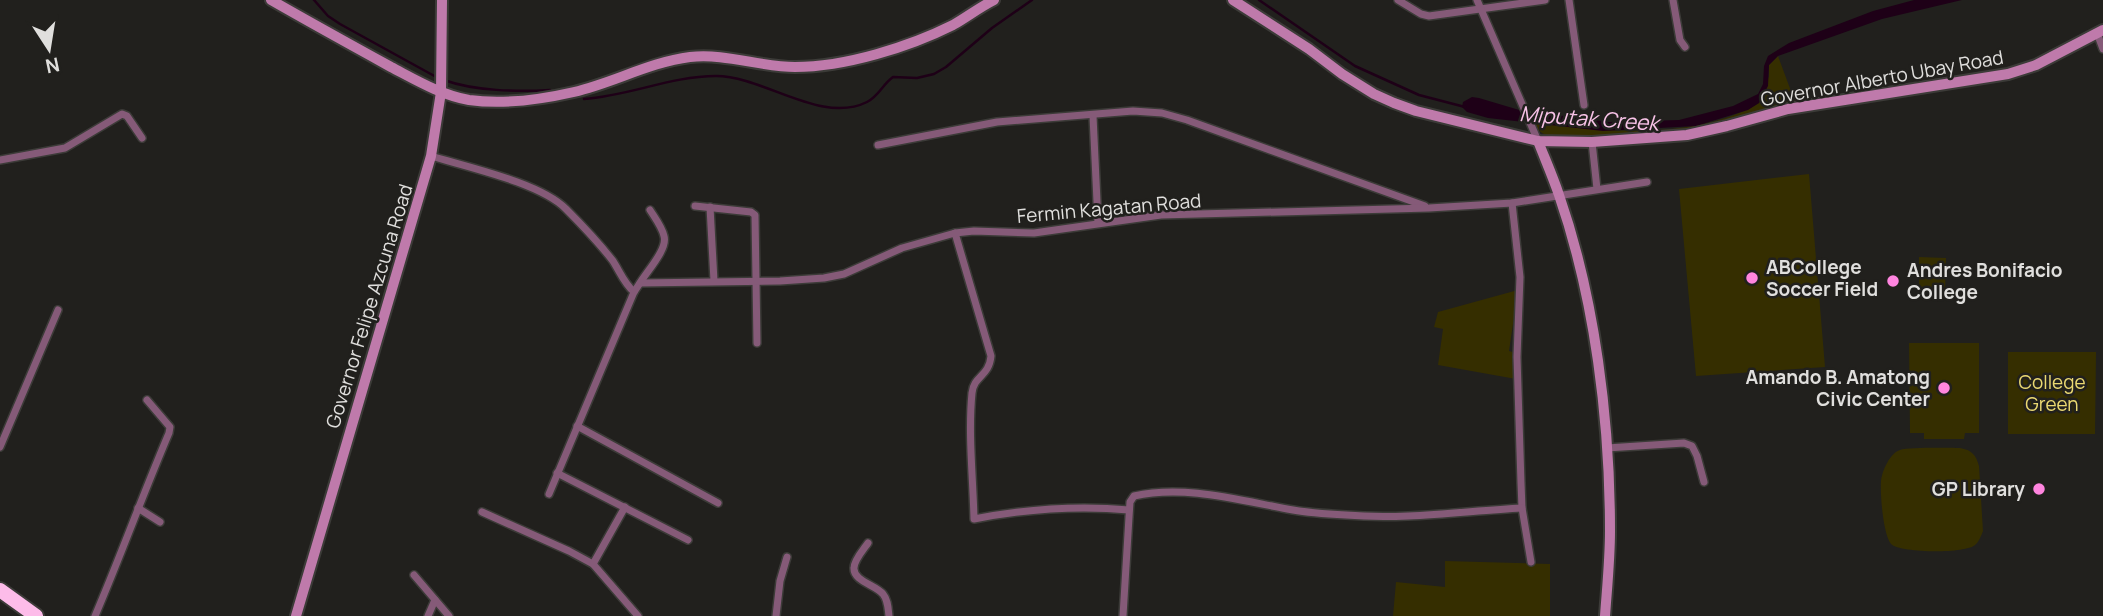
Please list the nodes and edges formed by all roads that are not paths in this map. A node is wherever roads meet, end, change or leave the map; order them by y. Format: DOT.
graph roads {
  1 [pos="271,0"];
  2 [pos="442,0"];
  3 [pos="1233,0"];
  4 [pos="1398,0"];
  5 [pos="1476,0"];
  6 [pos="1545,0"];
  7 [pos="1569,0"];
  8 [pos="1673,0"];
  9 [pos="989,1"];
  10 [pos="1481,10"];
  11 [pos="2100,31"];
  12 [pos="1685,47"];
  13 [pos="2103,49"];
  14 [pos="440,82"];
  15 [pos="1584,106"];
  16 [pos="1093,116"];
  17 [pos="142,138"];
  18 [pos="1537,140"];
  19 [pos="1592,142"];
  20 [pos="878,145"];
  21 [pos="431,156"];
  22 [pos="0,160"];
  23 [pos="1647,181"];
  24 [pos="1597,189"];
  25 [pos="1559,195"];
  26 [pos="1512,203"];
  27 [pos="695,206"];
  28 [pos="710,207"];
  29 [pos="1429,208"];
  30 [pos="650,209"];
  31 [pos="1098,223"];
  32 [pos="955,233"];
  33 [pos="757,280"];
  34 [pos="715,281"];
  35 [pos="640,283"];
  36 [pos="634,292"];
  37 [pos="58,310"];
  38 [pos="757,343"];
  39 [pos="147,400"];
  40 [pos="578,426"];
  41 [pos="0,447"];
  42 [pos="1607,448"];
  43 [pos="557,474"];
  44 [pos="1704,482"];
  45 [pos="549,494"];
  46 [pos="718,503"];
  47 [pos="138,508"];
  48 [pos="625,508"];
  49 [pos="1522,508"];
  50 [pos="1129,510"];
  51 [pos="482,512"];
  52 [pos="160,522"];
  53 [pos="688,540"];
  54 [pos="868,542"];
  55 [pos="787,557"];
  56 [pos="1531,562"];
  57 [pos="593,564"];
  58 [pos="414,576"];
  59 [pos="0,590"];
  60 [pos="435,600"];
  61 [pos="36,616"];
  62 [pos="95,616"];
  63 [pos="296,616"];
  64 [pos="428,616"];
  65 [pos="449,616"];
  66 [pos="638,616"];
  67 [pos="776,616"];
  68 [pos="889,616"];
  69 [pos="1123,616"];
  70 [pos="1605,616"];
  1 -- 14 [label="main road"];
  2 -- 14 [label="main road, Governor Felipe Azcuna Road"];
  3 -- 18 [label="main road, Governor Alberto Ubay Road"];
  4 -- 10 [label="street"];
  5 -- 10 [label="street"];
  6 -- 10 [label="street"];
  7 -- 15 [label="street"];
  8 -- 12 [label="street"];
  9 -- 14 [label="main road"];
  10 -- 18 [label="street"];
  11 -- 13 [label="street"];
  11 -- 19 [label="main road, Governor Alberto Ubay Road"];
  14 -- 21 [label="main road, Governor Felipe Azcuna Road"];
  16 -- 20 [label="street"];
  16 -- 29 [label="street"];
  16 -- 31 [label="street"];
  17 -- 22 [label="street"];
  18 -- 19 [label="main road, Governor Alberto Ubay Road"];
  18 -- 25 [label="main road"];
  19 -- 24 [label="street"];
  21 -- 36 [label="street"];
  21 -- 63 [label="main road, Governor Felipe Azcuna Road"];
  23 -- 24 [label="street, Fermin Kagatan Road"];
  24 -- 25 [label="street, Fermin Kagatan Road"];
  25 -- 26 [label="street, Fermin Kagatan Road"];
  25 -- 42 [label="main road"];
  26 -- 29 [label="street, Fermin Kagatan Road"];
  26 -- 49 [label="street"];
  27 -- 28 [label="street"];
  28 -- 33 [label="street"];
  28 -- 34 [label="street"];
  29 -- 31 [label="street, Fermin Kagatan Road"];
  30 -- 35 [label="street"];
  31 -- 32 [label="street, Fermin Kagatan Road"];
  32 -- 33 [label="street, Fermin Kagatan Road"];
  32 -- 50 [label="street"];
  33 -- 34 [label="street, Fermin Kagatan Road"];
  33 -- 38 [label="street"];
  34 -- 35 [label="street, Fermin Kagatan Road"];
  35 -- 36 [label="street"];
  36 -- 40 [label="street"];
  37 -- 41 [label="street"];
  39 -- 47 [label="street"];
  40 -- 43 [label="street"];
  40 -- 46 [label="street"];
  42 -- 44 [label="street"];
  42 -- 70 [label="main road"];
  43 -- 45 [label="street"];
  43 -- 48 [label="street"];
  47 -- 52 [label="street"];
  47 -- 62 [label="street"];
  48 -- 53 [label="street"];
  48 -- 57 [label="street"];
  49 -- 50 [label="street"];
  49 -- 56 [label="street"];
  50 -- 69 [label="street"];
  51 -- 57 [label="street"];
  54 -- 68 [label="street"];
  55 -- 67 [label="street"];
  57 -- 66 [label="street"];
  58 -- 60 [label="street"];
  59 -- 61 [label="highway"];
  60 -- 64 [label="street"];
  60 -- 65 [label="street"];
}
